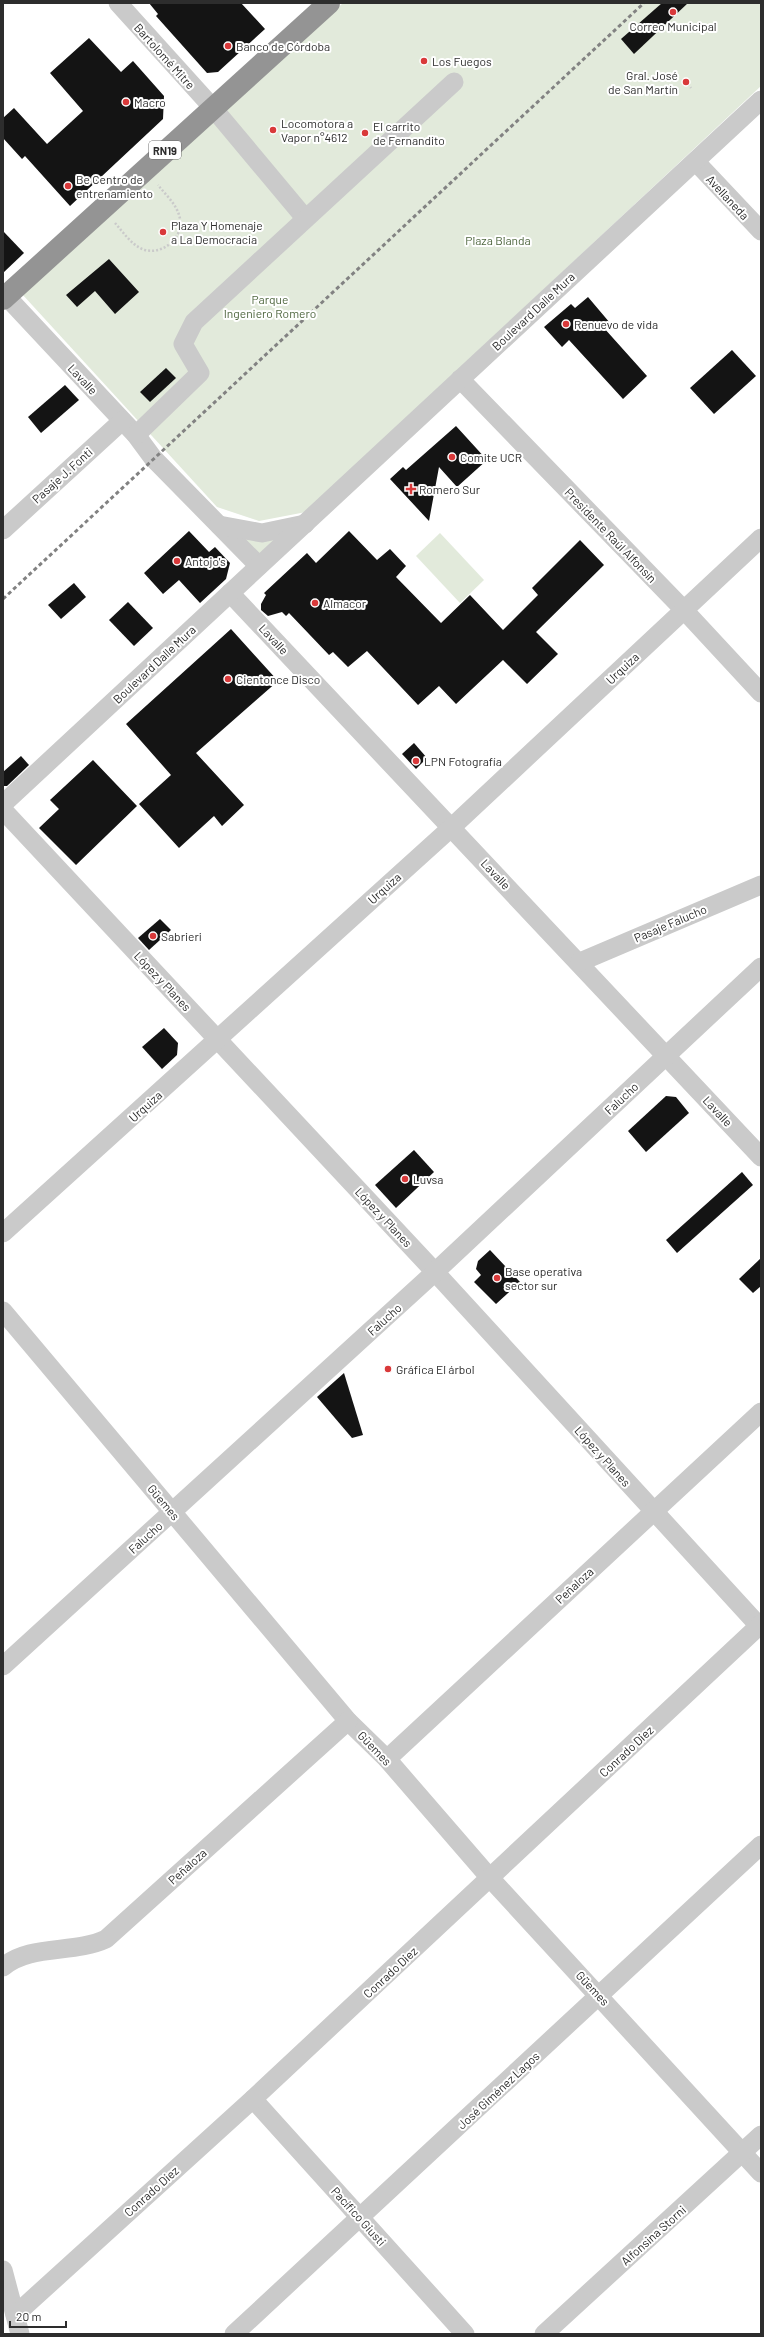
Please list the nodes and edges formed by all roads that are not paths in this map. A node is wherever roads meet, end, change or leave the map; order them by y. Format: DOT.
graph roads {
  1 [pos="118,3"];
  2 [pos="329,3"];
  3 [pos="454,82"];
  4 [pos="761,100"];
  5 [pos="212,108"];
  6 [pos="696,162"];
  7 [pos="305,218"];
  8 [pos="761,232"];
  9 [pos="5,298"];
  10 [pos="460,379"];
  11 [pos="122,421"];
  12 [pos="136,435"];
  13 [pos="306,523"];
  14 [pos="219,525"];
  15 [pos="3,530"];
  16 [pos="761,538"];
  17 [pos="259,566"];
  18 [pos="230,593"];
  19 [pos="684,610"];
  20 [pos="761,693"];
  21 [pos="3,804"];
  22 [pos="3,810"];
  23 [pos="452,827"];
  24 [pos="761,885"];
  25 [pos="580,962"];
  26 [pos="761,967"];
  27 [pos="218,1040"];
  28 [pos="666,1056"];
  29 [pos="761,1157"];
  30 [pos="3,1233"];
  31 [pos="435,1272"];
  32 [pos="3,1310"];
  33 [pos="761,1412"];
  34 [pos="653,1511"];
  35 [pos="172,1512"];
  36 [pos="760,1626"];
  37 [pos="3,1666"];
  38 [pos="348,1721"];
  39 [pos="387,1759"];
  40 [pos="761,1845"];
  41 [pos="490,1878"];
  42 [pos="3,1967"];
  43 [pos="601,1996"];
  44 [pos="253,2099"];
  45 [pos="761,2135"];
  46 [pos="742,2153"];
  47 [pos="761,2173"];
  48 [pos="360,2217"];
  49 [pos="3,2270"];
  50 [pos="14,2315"];
  51 [pos="20,2334"];
  52 [pos="234,2334"];
  53 [pos="465,2334"];
  54 [pos="544,2334"];
  1 -- 5 [label="street, Bartolomé Mitre"];
  2 -- 5 [label="highway, RN19"];
  3 -- 7 [label="street"];
  4 -- 6 [label="street, Boulevard Dalle Mura"];
  5 -- 7 [label="street, Bartolomé Mitre"];
  5 -- 9 [label="highway, RN19"];
  6 -- 8 [label="street, Avellaneda"];
  6 -- 10 [label="street, Boulevard Dalle Mura"];
  7 -- 12 [label="street"];
  9 -- 11 [label="street, Lavalle"];
  10 -- 13 [label="street, Boulevard Dalle Mura"];
  10 -- 19 [label="street, Presidente Raúl Alfonsín"];
  11 -- 12 [label="street, Lavalle"];
  11 -- 15 [label="street, Pasaje J. Fonti"];
  12 -- 14 [label="street, Lavalle"];
  13 -- 14 [label="street"];
  13 -- 17 [label="street, Boulevard Dalle Mura"];
  14 -- 17 [label="street, Lavalle"];
  16 -- 19 [label="street, Urquiza"];
  17 -- 18 [label="street, Boulevard Dalle Mura"];
  18 -- 21 [label="street, Boulevard Dalle Mura"];
  18 -- 23 [label="street, Lavalle"];
  19 -- 20 [label="street, Presidente Raúl Alfonsín"];
  19 -- 23 [label="street, Urquiza"];
  22 -- 27 [label="street, López y Planes"];
  23 -- 25 [label="street, Lavalle"];
  23 -- 27 [label="street, Urquiza"];
  24 -- 25 [label="street, Pasaje Falucho"];
  25 -- 28 [label="street, Lavalle"];
  26 -- 28 [label="street, Falucho"];
  27 -- 30 [label="street, Urquiza"];
  27 -- 31 [label="street, López y Planes"];
  28 -- 29 [label="street, Lavalle"];
  28 -- 31 [label="street, Falucho"];
  31 -- 34 [label="street, López y Planes"];
  31 -- 35 [label="street, Falucho"];
  32 -- 35 [label="street, Güemes"];
  33 -- 34 [label="street, Peñaloza"];
  34 -- 36 [label="street, López y Planes"];
  34 -- 39 [label="street, Peñaloza"];
  35 -- 37 [label="street, Falucho"];
  35 -- 38 [label="street, Güemes"];
  36 -- 41 [label="street, Conrado Diez"];
  38 -- 39 [label="street, Güemes"];
  38 -- 42 [label="street, Peñaloza"];
  39 -- 41 [label="street, Güemes"];
  40 -- 43 [label="street, José Giménez Lagos"];
  41 -- 43 [label="street, Güemes"];
  41 -- 44 [label="street, Conrado Diez"];
  43 -- 46 [label="street, Güemes"];
  43 -- 48 [label="street, José Giménez Lagos"];
  44 -- 48 [label="street, Pacífico Giusti"];
  44 -- 50 [label="street, Conrado Diez"];
  45 -- 46 [label="street, Alfonsina Storni"];
  46 -- 47 [label="street, Güemes"];
  46 -- 54 [label="street, Alfonsina Storni"];
  48 -- 52 [label="street, José Giménez Lagos"];
  48 -- 53 [label="street, Pacífico Giusti"];
  49 -- 50 [label="street"];
  50 -- 51 [label="street"];
}
